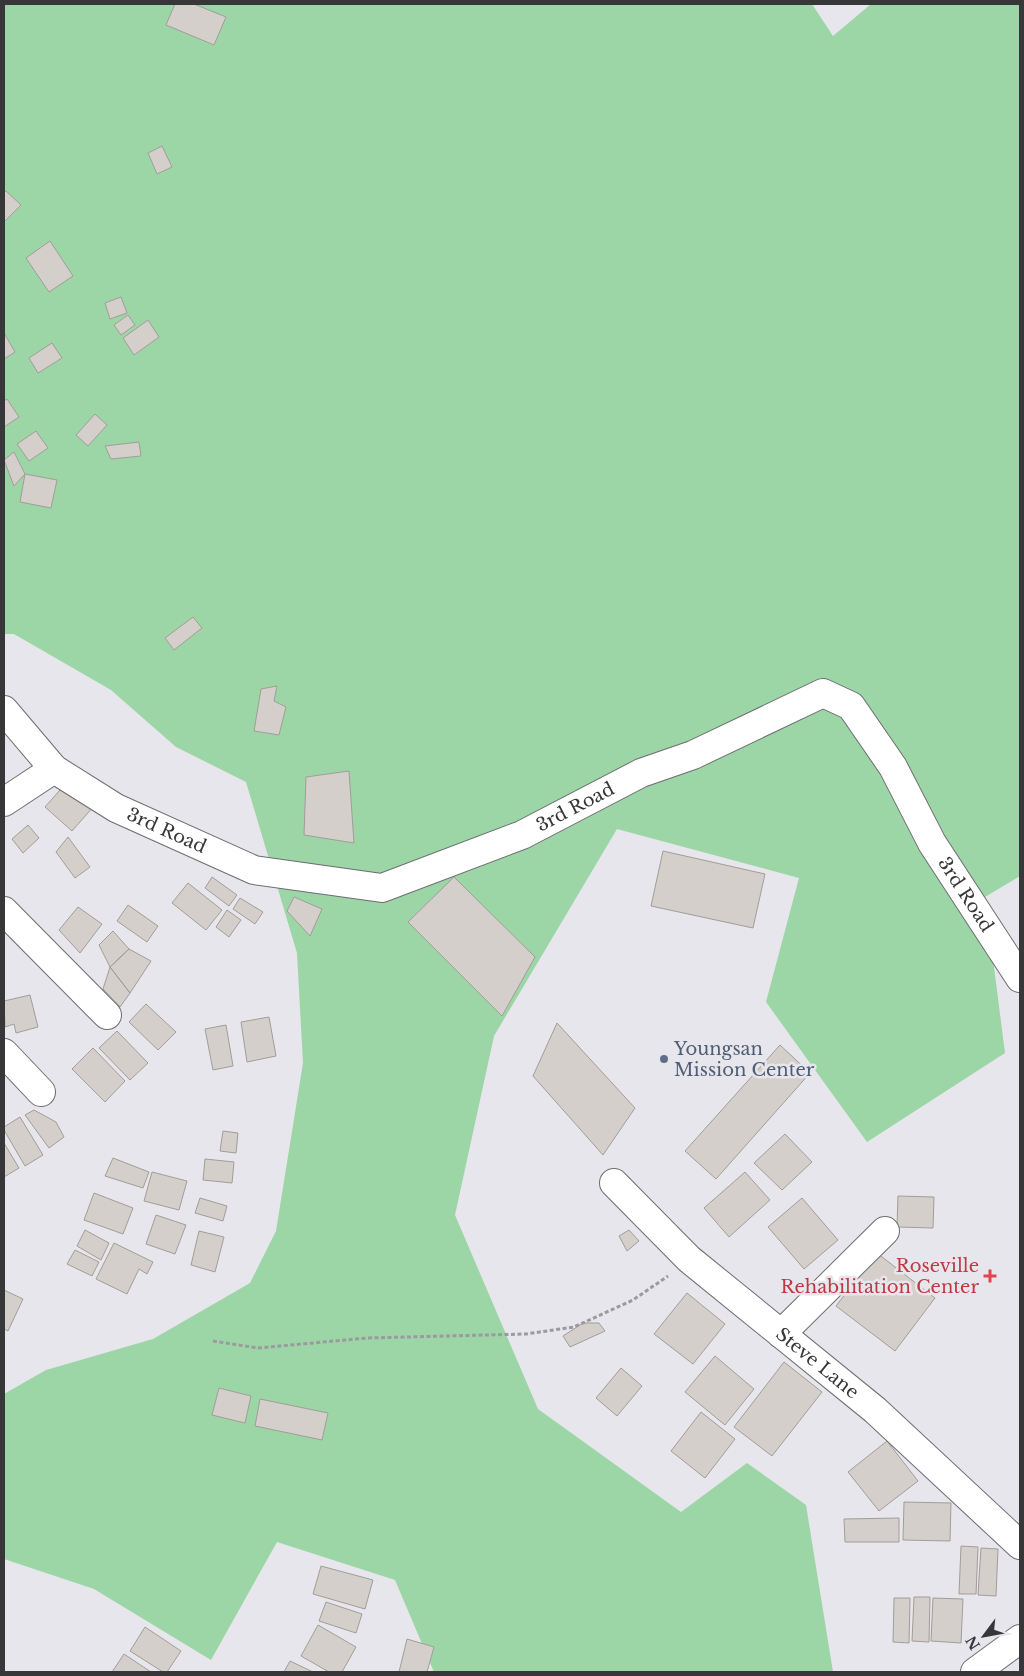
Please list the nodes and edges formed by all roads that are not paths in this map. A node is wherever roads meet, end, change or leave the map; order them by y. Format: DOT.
graph roads {
  1 [pos="4,710"];
  2 [pos="54,769"];
  3 [pos="4,802"];
  4 [pos="4,911"];
  5 [pos="1020,978"];
  6 [pos="107,1015"];
  7 [pos="4,1053"];
  8 [pos="41,1092"];
  9 [pos="614,1183"];
  10 [pos="885,1231"];
  11 [pos="781,1334"];
  12 [pos="1020,1545"];
  13 [pos="1020,1639"];
  14 [pos="975,1672"];
  1 -- 2 [label="street"];
  2 -- 3 [label="street"];
  2 -- 5 [label="street, 3rd Road"];
  4 -- 6 [label="street"];
  7 -- 8 [label="street"];
  9 -- 11 [label="street, Steve Lane"];
  10 -- 11 [label="street"];
  11 -- 12 [label="street, Steve Lane"];
  13 -- 14 [label="street"];
}
